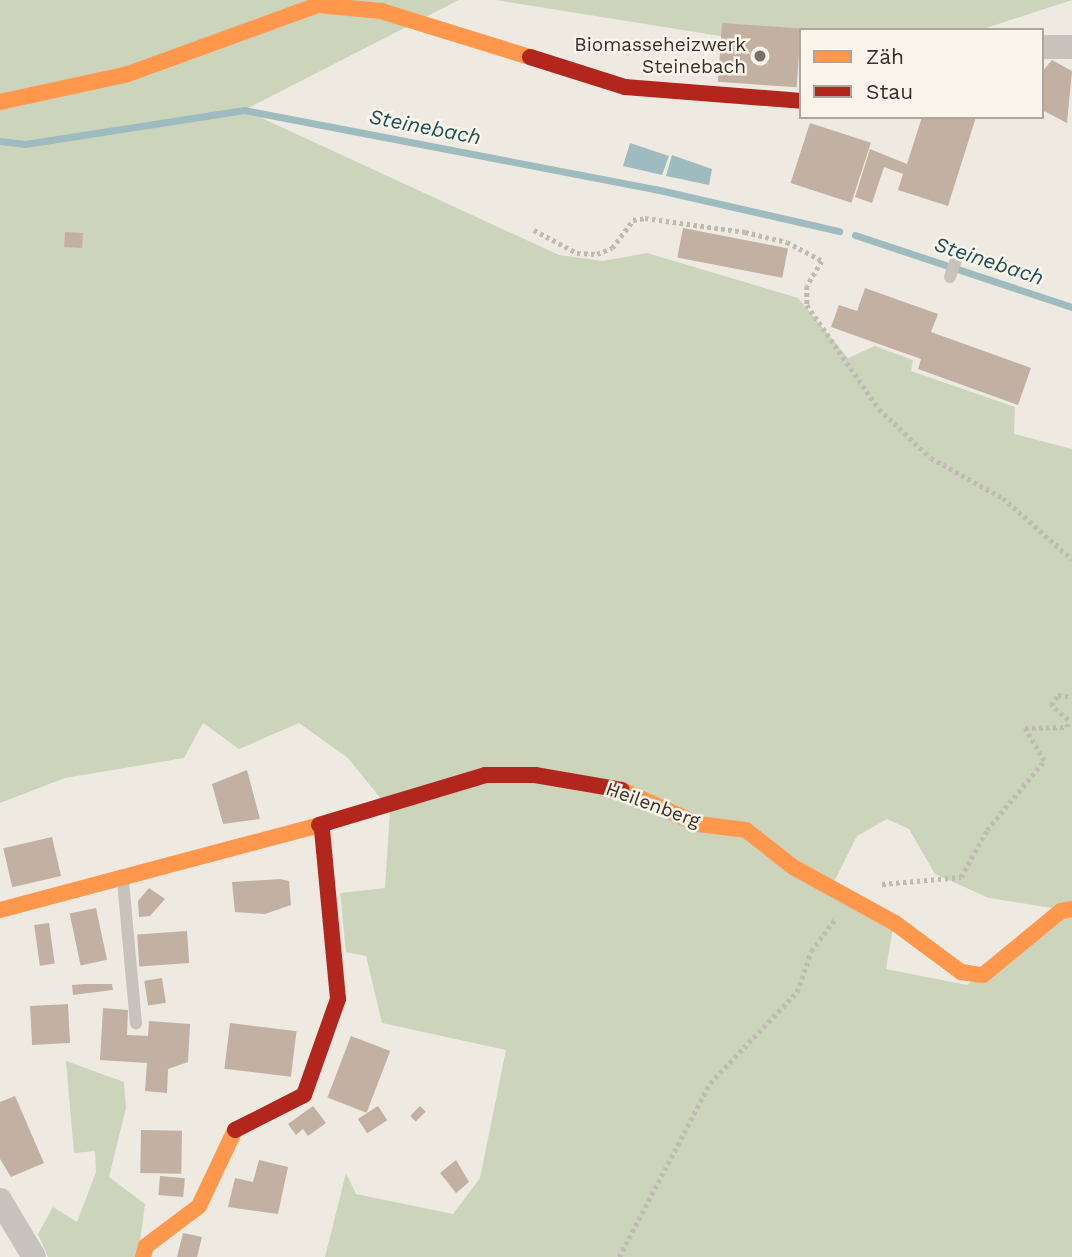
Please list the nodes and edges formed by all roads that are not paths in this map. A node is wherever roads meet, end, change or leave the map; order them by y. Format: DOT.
graph roads {
  1 [pos="1044,47"];
  2 [pos="1072,47"];
  3 [pos="0,102"];
  4 [pos="799,102"];
  5 [pos="958,254"];
  6 [pos="950,277"];
  7 [pos="319,825"];
  8 [pos="123,878"];
  9 [pos="1072,909"];
  10 [pos="0,910"];
  11 [pos="136,1023"];
  12 [pos="0,1200"];
  13 [pos="34,1257"];
  14 [pos="143,1257"];
  1 -- 2 [label="street"];
  3 -- 4 [label="street"];
  5 -- 6 [label="lane"];
  7 -- 8 [label="street, Heilenberg"];
  7 -- 9 [label="street, Heilenberg"];
  7 -- 14 [label="street"];
  8 -- 10 [label="street, Heilenberg"];
  8 -- 11 [label="lane"];
  12 -- 13 [label="street"];
}
